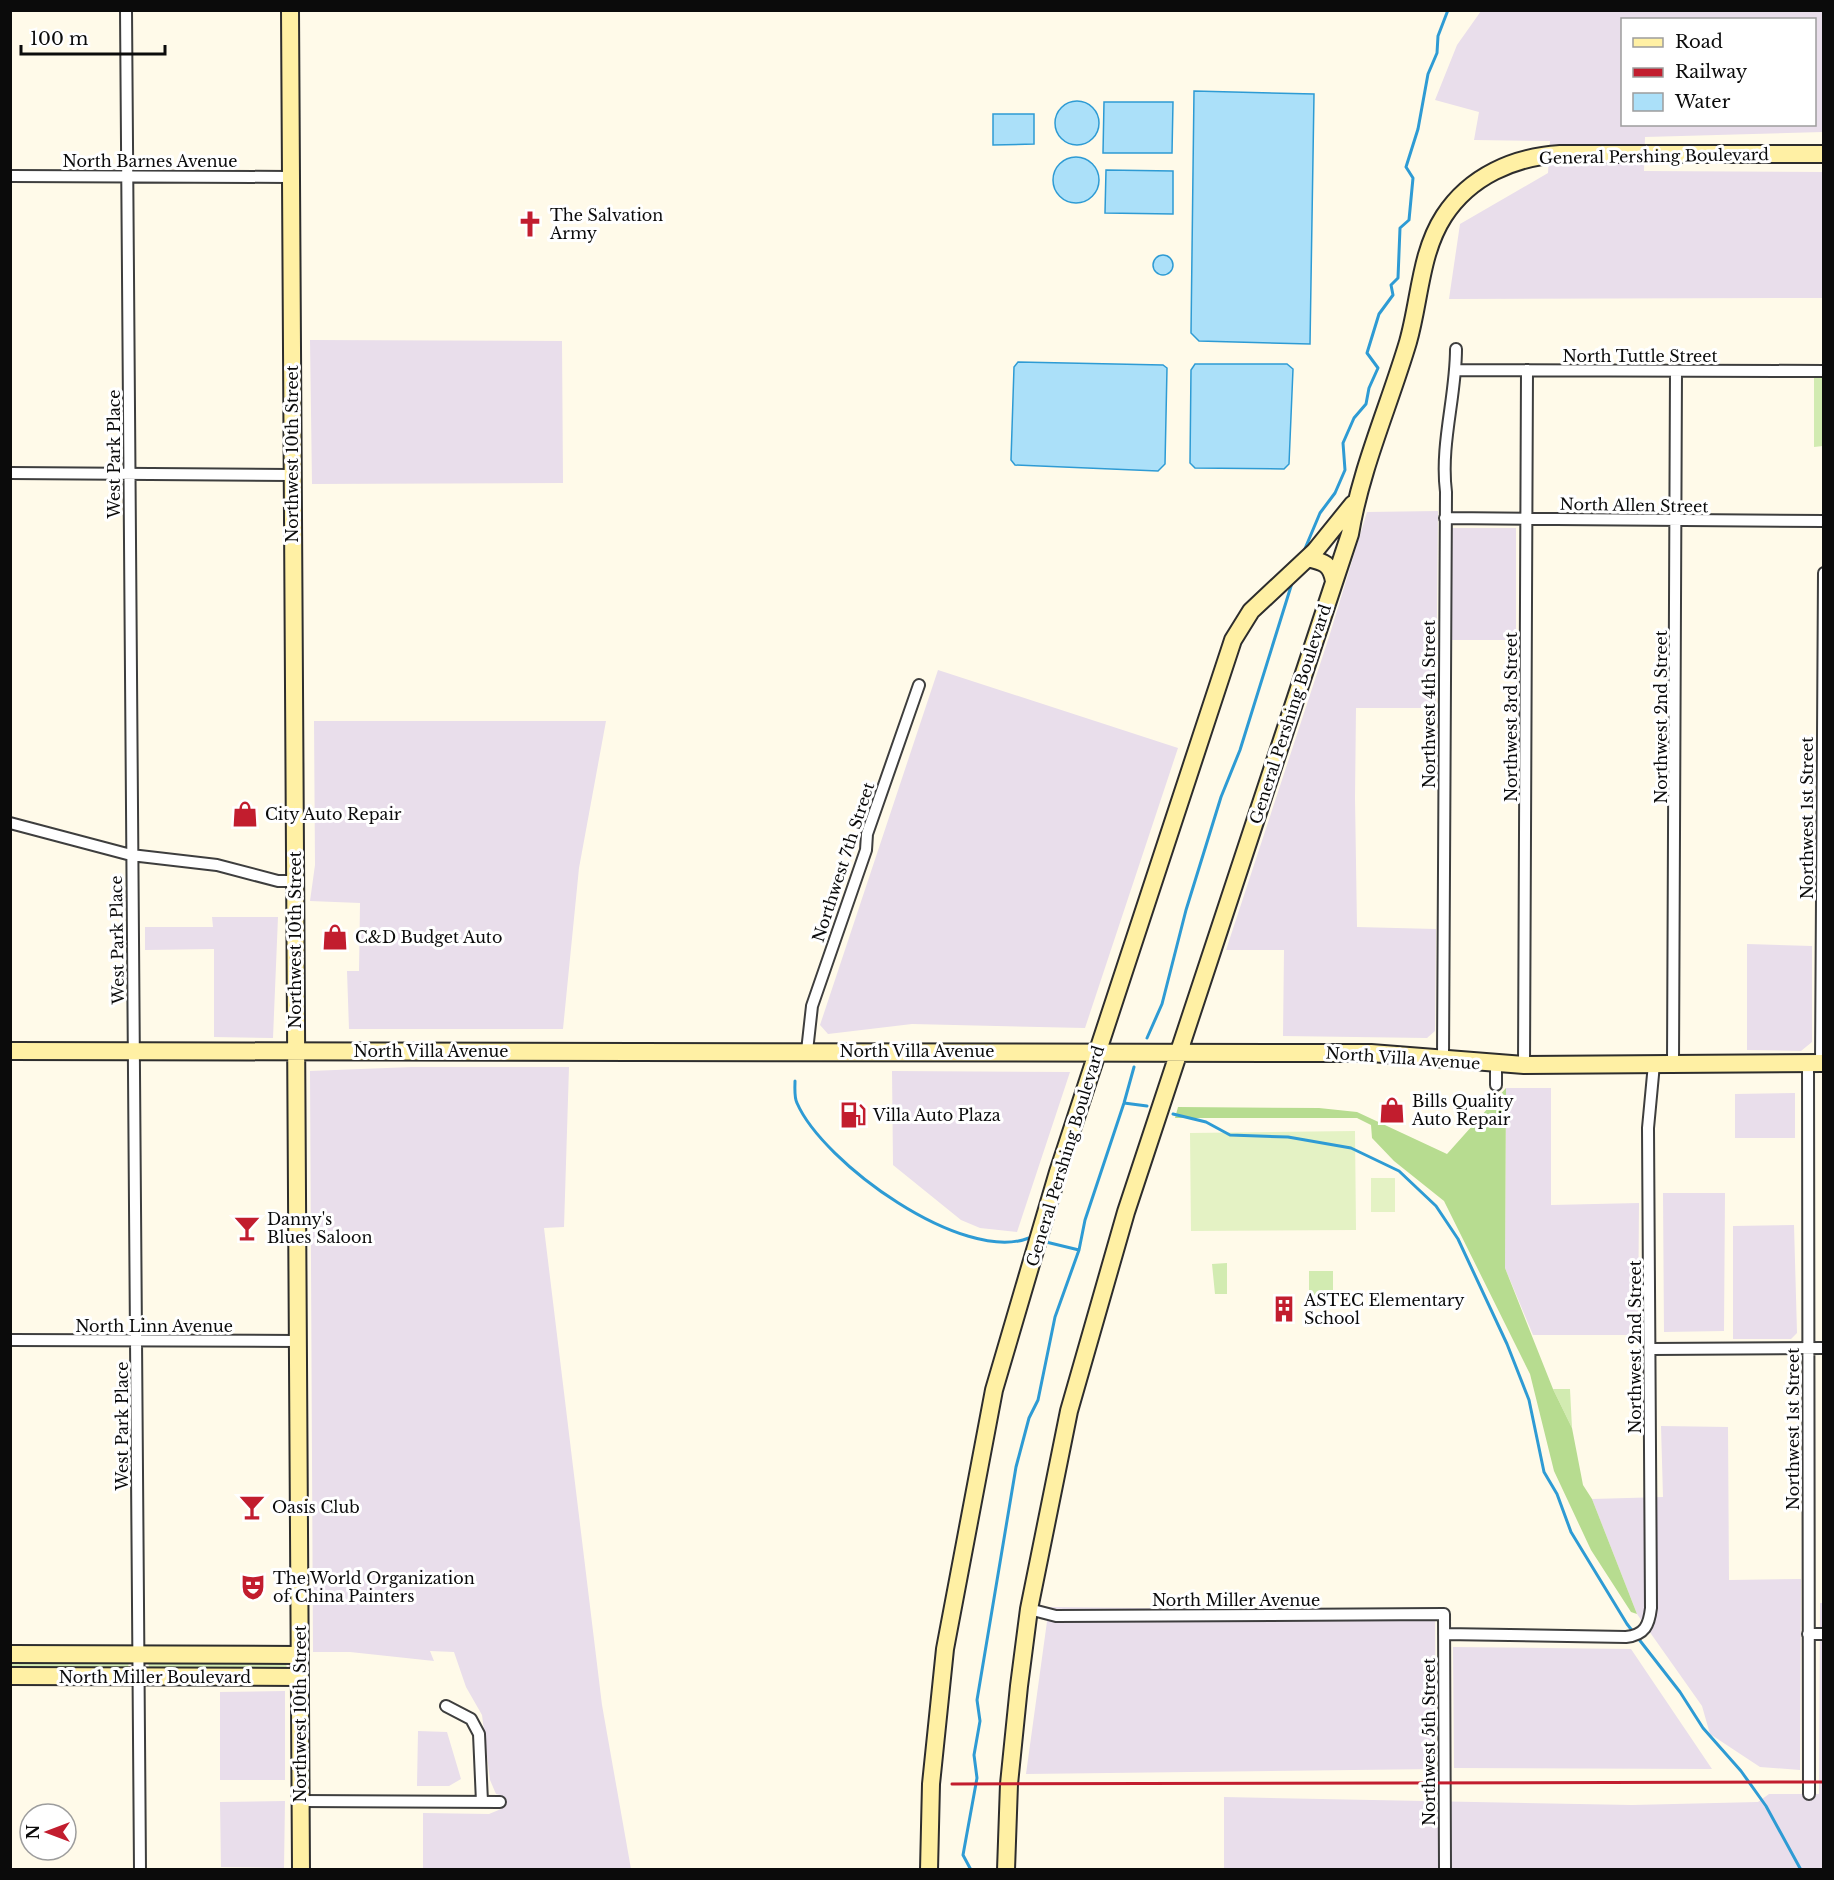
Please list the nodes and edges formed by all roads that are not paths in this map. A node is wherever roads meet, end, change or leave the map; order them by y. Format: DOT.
graph roads {
  1 [pos="126,10"];
  2 [pos="290,10"];
  3 [pos="1824,154"];
  4 [pos="10,176"];
  5 [pos="127,176"];
  6 [pos="289,177"];
  7 [pos="1456,349"];
  8 [pos="1456,370"];
  9 [pos="1527,370"];
  10 [pos="1676,371"];
  11 [pos="1824,371"];
  12 [pos="10,473"];
  13 [pos="129,474"];
  14 [pos="291,475"];
  15 [pos="1355,501"];
  16 [pos="1445,518"];
  17 [pos="1526,519"];
  18 [pos="1676,520"];
  19 [pos="1824,521"];
  20 [pos="1308,558"];
  21 [pos="1824,573"];
  22 [pos="1334,581"];
  23 [pos="918,685"];
  24 [pos="10,823"];
  25 [pos="131,855"];
  26 [pos="294,881"];
  27 [pos="10,1051"];
  28 [pos="134,1051"];
  29 [pos="295,1051"];
  30 [pos="807,1051"];
  31 [pos="1097,1053"];
  32 [pos="1178,1053"];
  33 [pos="1443,1059"];
  34 [pos="1817,1063"];
  35 [pos="1496,1064"];
  36 [pos="1654,1064"];
  37 [pos="1673,1064"];
  38 [pos="1524,1065"];
  39 [pos="1496,1085"];
  40 [pos="10,1341"];
  41 [pos="136,1341"];
  42 [pos="298,1341"];
  43 [pos="1651,1348"];
  44 [pos="1808,1348"];
  45 [pos="1824,1348"];
  46 [pos="1029,1609"];
  47 [pos="1444,1614"];
  48 [pos="1444,1634"];
  49 [pos="1808,1634"];
  50 [pos="1824,1634"];
  51 [pos="10,1654"];
  52 [pos="138,1654"];
  53 [pos="300,1654"];
  54 [pos="10,1676"];
  55 [pos="139,1677"];
  56 [pos="300,1677"];
  57 [pos="446,1706"];
  58 [pos="1809,1794"];
  59 [pos="301,1801"];
  60 [pos="482,1802"];
  61 [pos="500,1802"];
  62 [pos="140,1869"];
  63 [pos="301,1869"];
  64 [pos="929,1869"];
  65 [pos="1006,1869"];
  66 [pos="1445,1869"];
  1 -- 5 [label="street, West Park Place"];
  2 -- 6 [label="main road, Northwest 10th Street"];
  3 -- 15 [label="main road, General Pershing Boulevard"];
  4 -- 5 [label="street, North Barnes Avenue"];
  5 -- 6 [label="street, North Barnes Avenue"];
  5 -- 13 [label="street, West Park Place"];
  6 -- 14 [label="main road, Northwest 10th Street"];
  7 -- 8 [label="street, Northwest 4th Street"];
  8 -- 9 [label="street, North Tuttle Street"];
  8 -- 16 [label="street, Northwest 4th Street"];
  9 -- 10 [label="street, North Tuttle Street"];
  9 -- 17 [label="street, Northwest 3rd Street"];
  10 -- 11 [label="street, North Tuttle Street"];
  10 -- 18 [label="street, Northwest 2nd Street"];
  12 -- 13 [label="street"];
  13 -- 14 [label="street"];
  13 -- 25 [label="street, West Park Place"];
  14 -- 26 [label="main road, Northwest 10th Street"];
  15 -- 20 [label="main road, General Pershing Boulevard"];
  15 -- 22 [label="main road, General Pershing Boulevard"];
  16 -- 17 [label="street, North Allen Street"];
  16 -- 33 [label="street, Northwest 4th Street"];
  17 -- 18 [label="street, North Allen Street"];
  17 -- 38 [label="street, Northwest 3rd Street"];
  18 -- 19 [label="street, North Allen Street"];
  18 -- 37 [label="street, Northwest 2nd Street"];
  20 -- 22 [label="main road"];
  20 -- 31 [label="main road, General Pershing Boulevard"];
  21 -- 34 [label="street, Northwest 1st Street"];
  22 -- 32 [label="main road, General Pershing Boulevard"];
  23 -- 30 [label="street, Northwest 7th Street"];
  24 -- 25 [label="street"];
  25 -- 26 [label="street"];
  25 -- 28 [label="street, West Park Place"];
  26 -- 29 [label="main road, Northwest 10th Street"];
  27 -- 28 [label="main road, North Villa Avenue"];
  28 -- 29 [label="main road, North Villa Avenue"];
  28 -- 41 [label="street, West Park Place"];
  29 -- 30 [label="main road, North Villa Avenue"];
  29 -- 42 [label="main road, Northwest 10th Street"];
  30 -- 31 [label="main road, North Villa Avenue"];
  31 -- 32 [label="main road, North Villa Avenue"];
  31 -- 64 [label="main road, General Pershing Boulevard"];
  32 -- 33 [label="main road, North Villa Avenue"];
  32 -- 46 [label="main road, General Pershing Boulevard"];
  33 -- 35 [label="main road, North Villa Avenue"];
  34 -- 37 [label="main road, North Villa Avenue"];
  34 -- 44 [label="street, Northwest 1st Street"];
  35 -- 38 [label="main road, North Villa Avenue"];
  35 -- 39 [label="street"];
  36 -- 37 [label="main road, North Villa Avenue"];
  36 -- 38 [label="main road, North Villa Avenue"];
  36 -- 43 [label="street, Northwest 2nd Street"];
  40 -- 41 [label="street, North Linn Avenue"];
  41 -- 42 [label="street, North Linn Avenue"];
  41 -- 52 [label="street, West Park Place"];
  42 -- 53 [label="main road, Northwest 10th Street"];
  43 -- 44 [label="street"];
  43 -- 48 [label="street, Northwest 2nd Street"];
  44 -- 45 [label="street"];
  44 -- 49 [label="street, Northwest 1st Street"];
  46 -- 47 [label="street, North Miller Avenue"];
  46 -- 65 [label="main road, General Pershing Boulevard"];
  47 -- 48 [label="street, Northwest 5th Street"];
  48 -- 66 [label="street, Northwest 5th Street"];
  49 -- 50 [label="street"];
  49 -- 58 [label="street, Northwest 1st Street"];
  51 -- 52 [label="main road, North Miller Boulevard"];
  52 -- 53 [label="main road, North Miller Boulevard"];
  52 -- 55 [label="street, West Park Place"];
  53 -- 56 [label="main road, Northwest 10th Street"];
  54 -- 55 [label="main road, North Miller Boulevard"];
  55 -- 56 [label="main road, North Miller Boulevard"];
  55 -- 62 [label="street, West Park Place"];
  56 -- 59 [label="main road, Northwest 10th Street"];
  57 -- 60 [label="street"];
  59 -- 60 [label="street"];
  59 -- 63 [label="main road, Northwest 10th Street"];
  60 -- 61 [label="street"];
}
